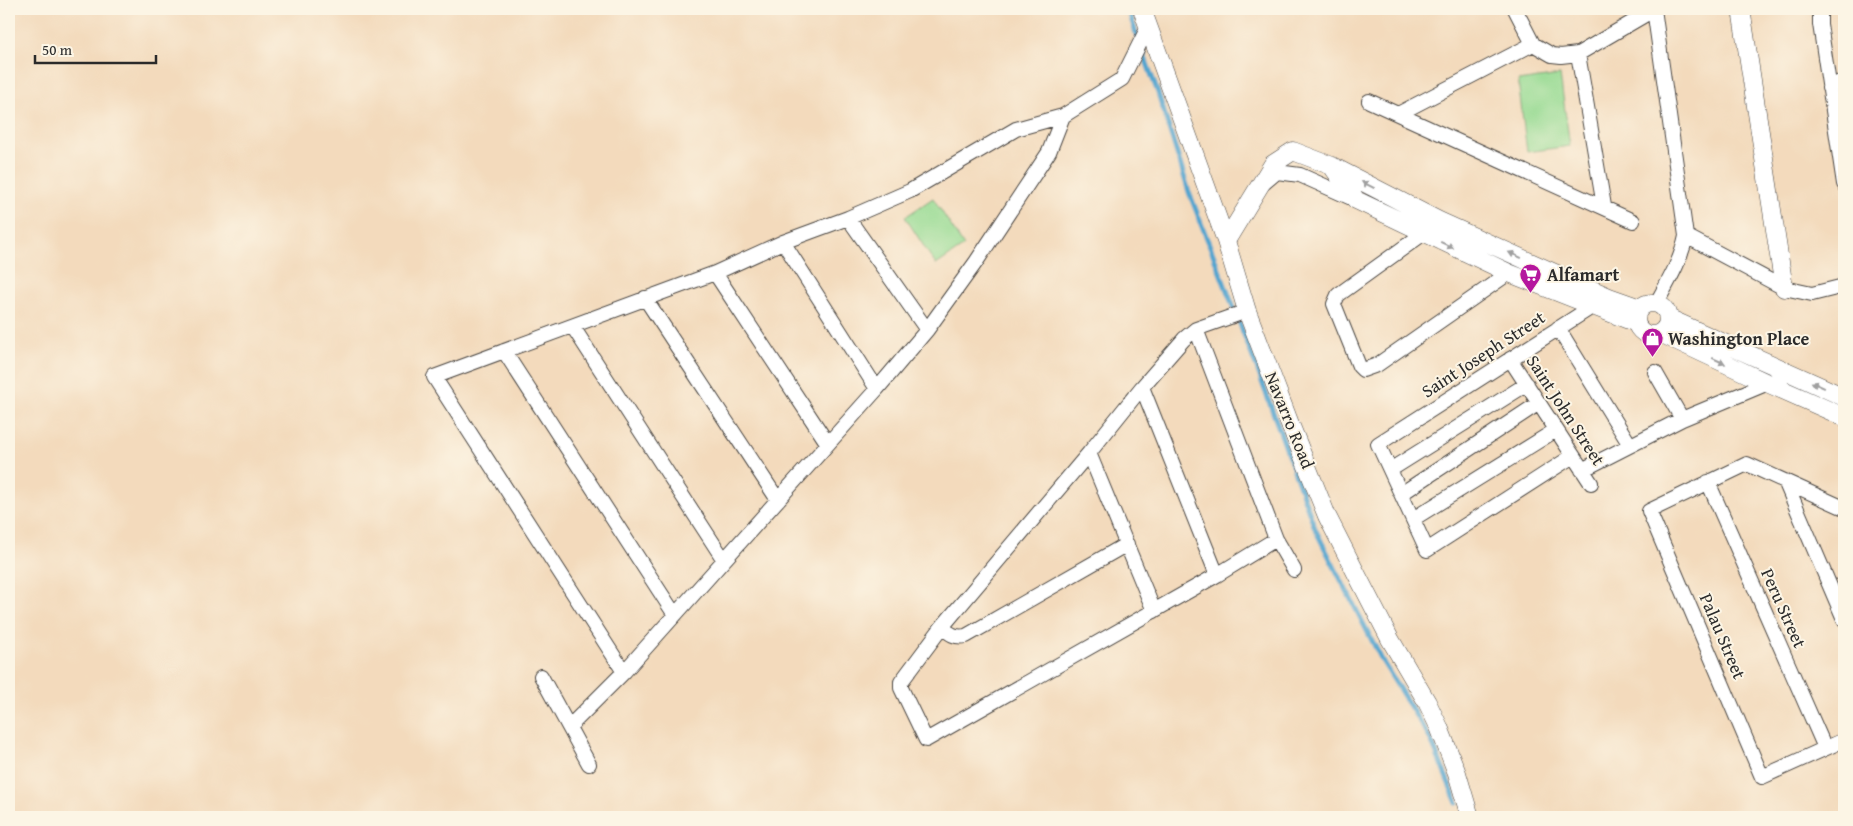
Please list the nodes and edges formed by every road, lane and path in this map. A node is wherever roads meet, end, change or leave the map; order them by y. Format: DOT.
graph roads {
  1 [pos="1142,9"];
  2 [pos="1515,9"];
  3 [pos="1655,9"];
  4 [pos="1741,9"];
  5 [pos="1822,9"];
  6 [pos="1142,39"];
  7 [pos="1533,44"];
  8 [pos="1578,54"];
  9 [pos="1844,80"];
  10 [pos="1830,88"];
  11 [pos="1369,101"];
  12 [pos="1398,114"];
  13 [pos="1063,116"];
  14 [pos="1332,166"];
  15 [pos="1844,184"];
  16 [pos="1257,189"];
  17 [pos="1356,200"];
  18 [pos="1604,206"];
  19 [pos="848,218"];
  20 [pos="1439,220"];
  21 [pos="1634,221"];
  22 [pos="1424,234"];
  23 [pos="1686,236"];
  24 [pos="1226,241"];
  25 [pos="783,242"];
  26 [pos="715,273"];
  27 [pos="1509,273"];
  28 [pos="1545,278"];
  29 [pos="1844,286"];
  30 [pos="1784,288"];
  31 [pos="645,298"];
  32 [pos="1602,301"];
  33 [pos="1644,311"];
  34 [pos="1240,314"];
  35 [pos="1664,325"];
  36 [pos="573,326"];
  37 [pos="1558,328"];
  38 [pos="1196,329"];
  39 [pos="927,330"];
  40 [pos="504,351"];
  41 [pos="1510,359"];
  42 [pos="1655,372"];
  43 [pos="1792,373"];
  44 [pos="1767,383"];
  45 [pos="1526,384"];
  46 [pos="1142,386"];
  47 [pos="877,389"];
  48 [pos="1844,397"];
  49 [pos="1539,404"];
  50 [pos="1844,417"];
  51 [pos="1682,419"];
  52 [pos="1556,430"];
  53 [pos="828,444"];
  54 [pos="1630,445"];
  55 [pos="1089,453"];
  56 [pos="1573,456"];
  57 [pos="1390,470"];
  58 [pos="1582,470"];
  59 [pos="1785,481"];
  60 [pos="1708,482"];
  61 [pos="1591,483"];
  62 [pos="1401,494"];
  63 [pos="778,500"];
  64 [pos="1844,508"];
  65 [pos="1413,519"];
  66 [pos="1276,539"];
  67 [pos="1127,544"];
  68 [pos="724,560"];
  69 [pos="1294,570"];
  70 [pos="1217,575"];
  71 [pos="1154,611"];
  72 [pos="675,615"];
  73 [pos="1844,619"];
  74 [pos="942,627"];
  75 [pos="624,672"];
  76 [pos="541,676"];
  77 [pos="569,726"];
  78 [pos="1844,740"];
  79 [pos="1825,748"];
  80 [pos="589,764"];
  81 [pos="1470,817"];
  1 -- 6 [label="street, Navarro Road"];
  2 -- 7 [label="street"];
  3 -- 8 [label="street"];
  3 -- 23 [label="street"];
  4 -- 30 [label="street"];
  5 -- 10 [label="street"];
  6 -- 13 [label="street"];
  6 -- 24 [label="street, Navarro Road"];
  7 -- 8 [label="street"];
  7 -- 12 [label="street"];
  8 -- 18 [label="street"];
  9 -- 10 [label="street"];
  10 -- 15 [label="street"];
  11 -- 12 [label="street"];
  12 -- 18 [label="street"];
  13 -- 19 [label="street"];
  13 -- 39 [label="street"];
  14 -- 16 [label="street"];
  14 -- 17 [label="street"];
  20 -- 14 [label="street, one-way"];
  16 -- 17 [label="street"];
  16 -- 24 [label="street"];
  17 -- 22 [label="street"];
  18 -- 21 [label="street"];
  19 -- 25 [label="street"];
  19 -- 39 [label="street"];
  20 -- 22 [label="street"];
  28 -- 20 [label="street, one-way"];
  22 -- 27 [label="street, one-way"];
  22 -- 27 [label="street"];
  23 -- 30 [label="street"];
  23 -- 33 [label="street"];
  24 -- 34 [label="street, Navarro Road"];
  25 -- 26 [label="street"];
  25 -- 47 [label="street"];
  26 -- 31 [label="street"];
  26 -- 53 [label="street"];
  27 -- 28 [label="street"];
  28 -- 32 [label="street"];
  29 -- 30 [label="street"];
  31 -- 36 [label="street"];
  31 -- 63 [label="street"];
  32 -- 33 [label="street"];
  32 -- 37 [label="street, Saint Joseph Street"];
  33 -- 35 [label="street"];
  33 -- 35 [label="street"];
  34 -- 38 [label="street"];
  34 -- 81 [label="street, Navarro Road"];
  35 -- 43 [label="street"];
  35 -- 44 [label="street, one-way"];
  36 -- 40 [label="street"];
  36 -- 68 [label="street"];
  37 -- 41 [label="street, Saint Joseph Street"];
  37 -- 54 [label="street"];
  38 -- 46 [label="street"];
  38 -- 66 [label="street"];
  39 -- 47 [label="street"];
  40 -- 72 [label="street"];
  40 -- 75 [label="street"];
  41 -- 45 [label="street, Saint John Street"];
  41 -- 57 [label="street, Saint Joseph Street"];
  42 -- 51 [label="street"];
  43 -- 44 [label="street"];
  48 -- 43 [label="street, one-way"];
  44 -- 50 [label="street"];
  44 -- 51 [label="street"];
  45 -- 49 [label="street, Saint John Street"];
  45 -- 57 [label="street"];
  46 -- 55 [label="street"];
  46 -- 70 [label="street"];
  47 -- 53 [label="street"];
  49 -- 52 [label="street, Saint John Street"];
  49 -- 62 [label="street"];
  51 -- 54 [label="street"];
  52 -- 56 [label="street, Saint John Street"];
  52 -- 65 [label="street"];
  53 -- 63 [label="street"];
  54 -- 58 [label="street"];
  55 -- 67 [label="street"];
  55 -- 74 [label="street"];
  56 -- 58 [label="street, Saint John Street"];
  56 -- 65 [label="street"];
  57 -- 62 [label="street"];
  58 -- 61 [label="street, Saint John Street"];
  59 -- 60 [label="street"];
  59 -- 64 [label="street"];
  59 -- 73 [label="street"];
  60 -- 79 [label="street, Peru Street"];
  60 -- 79 [label="street, Palau Street"];
  62 -- 65 [label="street"];
  63 -- 68 [label="street"];
  66 -- 69 [label="street"];
  66 -- 70 [label="street"];
  67 -- 71 [label="street"];
  67 -- 74 [label="street"];
  68 -- 72 [label="street"];
  70 -- 71 [label="street"];
  71 -- 74 [label="street"];
  72 -- 75 [label="street"];
  75 -- 77 [label="street"];
  76 -- 77 [label="street"];
  77 -- 80 [label="street"];
  78 -- 79 [label="street"];
}
